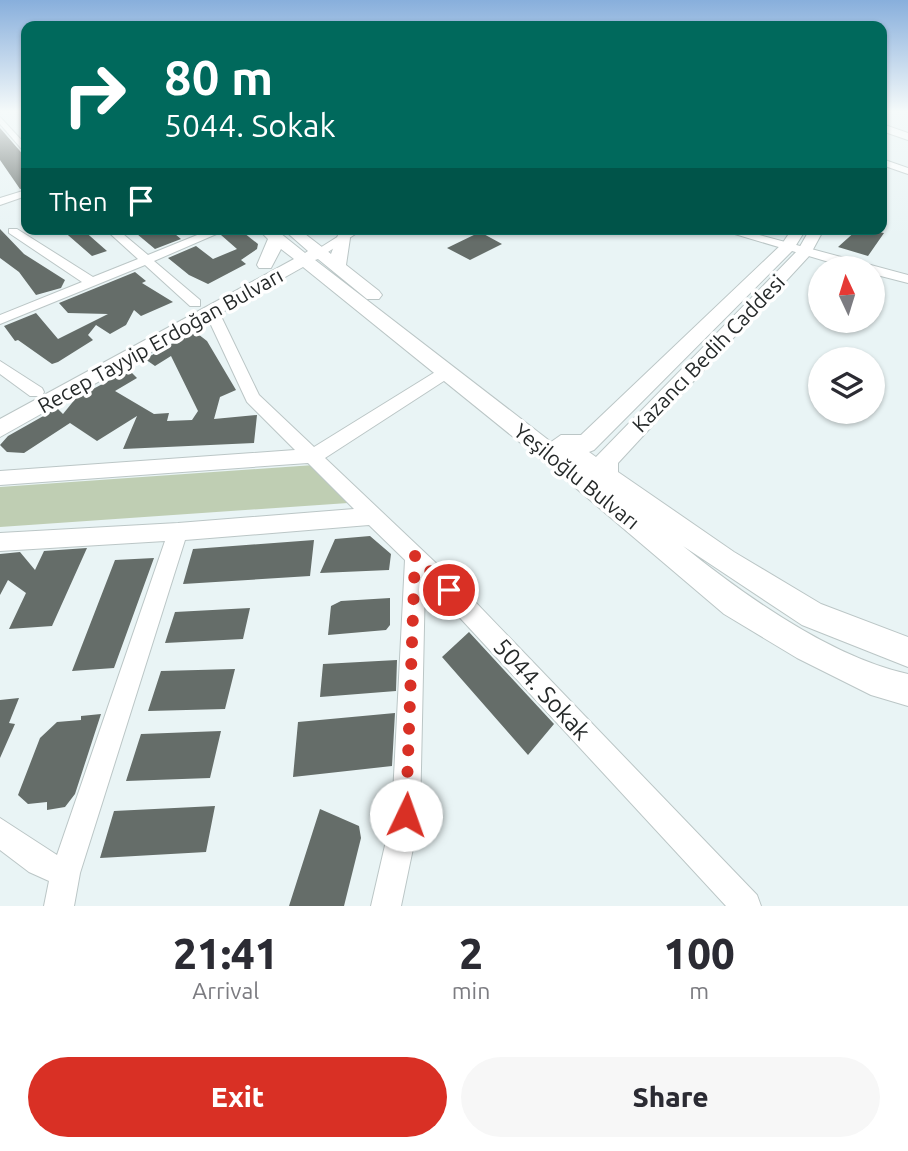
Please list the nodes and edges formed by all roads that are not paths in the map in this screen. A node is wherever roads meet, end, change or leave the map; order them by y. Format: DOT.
graph roads {
  1 [pos="887,164"];
  2 [pos="908,170"];
  3 [pos="21,196"];
  4 [pos="0,202"];
  5 [pos="21,228"];
  6 [pos="13,230"];
  7 [pos="0,235"];
  8 [pos="117,235"];
  9 [pos="209,235"];
  10 [pos="330,235"];
  11 [pos="330,235"];
  12 [pos="337,235"];
  13 [pos="744,235"];
  14 [pos="798,235"];
  15 [pos="811,235"];
  16 [pos="302,247"];
  17 [pos="797,250"];
  18 [pos="819,256"];
  19 [pos="146,261"];
  20 [pos="266,272"];
  21 [pos="886,273"];
  22 [pos="908,279"];
  23 [pos="93,283"];
  24 [pos="203,306"];
  25 [pos="0,320"];
  26 [pos="0,366"];
  27 [pos="445,373"];
  28 [pos="36,392"];
  29 [pos="0,412"];
  30 [pos="0,429"];
  31 [pos="561,444"];
  32 [pos="314,456"];
  33 [pos="0,478"];
  34 [pos="607,478"];
  35 [pos="374,516"];
  36 [pos="178,532"];
  37 [pos="0,542"];
  38 [pos="415,556"];
  39 [pos="908,652"];
  40 [pos="908,690"];
  41 [pos="0,832"];
  42 [pos="65,873"];
  43 [pos="59,906"];
  44 [pos="386,906"];
  45 [pos="746,906"];
  1 -- 2 [label="street"];
  3 -- 4 [label="street"];
  5 -- 6 [label="street"];
  6 -- 7 [label="street"];
  6 -- 23 [label="street"];
  8 -- 19 [label="street"];
  9 -- 19 [label="street"];
  10 -- 16 [label="main road"];
  11 -- 16 [label="street"];
  12 -- 16 [label="main road"];
  13 -- 17 [label="street"];
  14 -- 17 [label="main road, Kazancı Bedih Caddesi"];
  15 -- 17 [label="main road, Kazancı Bedih Caddesi"];
  16 -- 20 [label="main road, Recep Tayyip Erdoğan Bulvarı"];
  16 -- 20 [label="main road"];
  16 -- 20 [label="main road"];
  16 -- 27 [label="main road, Yeşiloğlu Bulvarı"];
  16 -- 31 [label="main road, Yeşiloğlu Bulvarı"];
  17 -- 18 [label="street"];
  17 -- 31 [label="main road, Kazancı Bedih Caddesi"];
  17 -- 34 [label="main road, Kazancı Bedih Caddesi"];
  19 -- 23 [label="street"];
  19 -- 24 [label="street"];
  20 -- 24 [label="main road, Recep Tayyip Erdoğan Bulvarı"];
  21 -- 22 [label="street"];
  23 -- 25 [label="street"];
  24 -- 28 [label="main road, Recep Tayyip Erdoğan Bulvarı"];
  24 -- 30 [label="main road, Recep Tayyip Erdoğan Bulvarı"];
  24 -- 32 [label="street, 5044. Sokak"];
  26 -- 28 [label="street"];
  27 -- 32 [label="street"];
  27 -- 40 [label="main road, Yeşiloğlu Bulvarı"];
  28 -- 29 [label="main road, Recep Tayyip Erdoğan Bulvarı"];
  31 -- 34 [label="main road, Yeşiloğlu Bulvarı"];
  32 -- 33 [label="street"];
  32 -- 35 [label="street, 5044. Sokak"];
  34 -- 39 [label="main road, Yeşiloğlu Bulvarı"];
  35 -- 36 [label="street"];
  35 -- 38 [label="street, 5044. Sokak"];
  36 -- 37 [label="street"];
  36 -- 42 [label="street"];
  38 -- 44 [label="street"];
  38 -- 45 [label="street, 5044. Sokak"];
  41 -- 42 [label="street"];
  42 -- 43 [label="street"];
}
